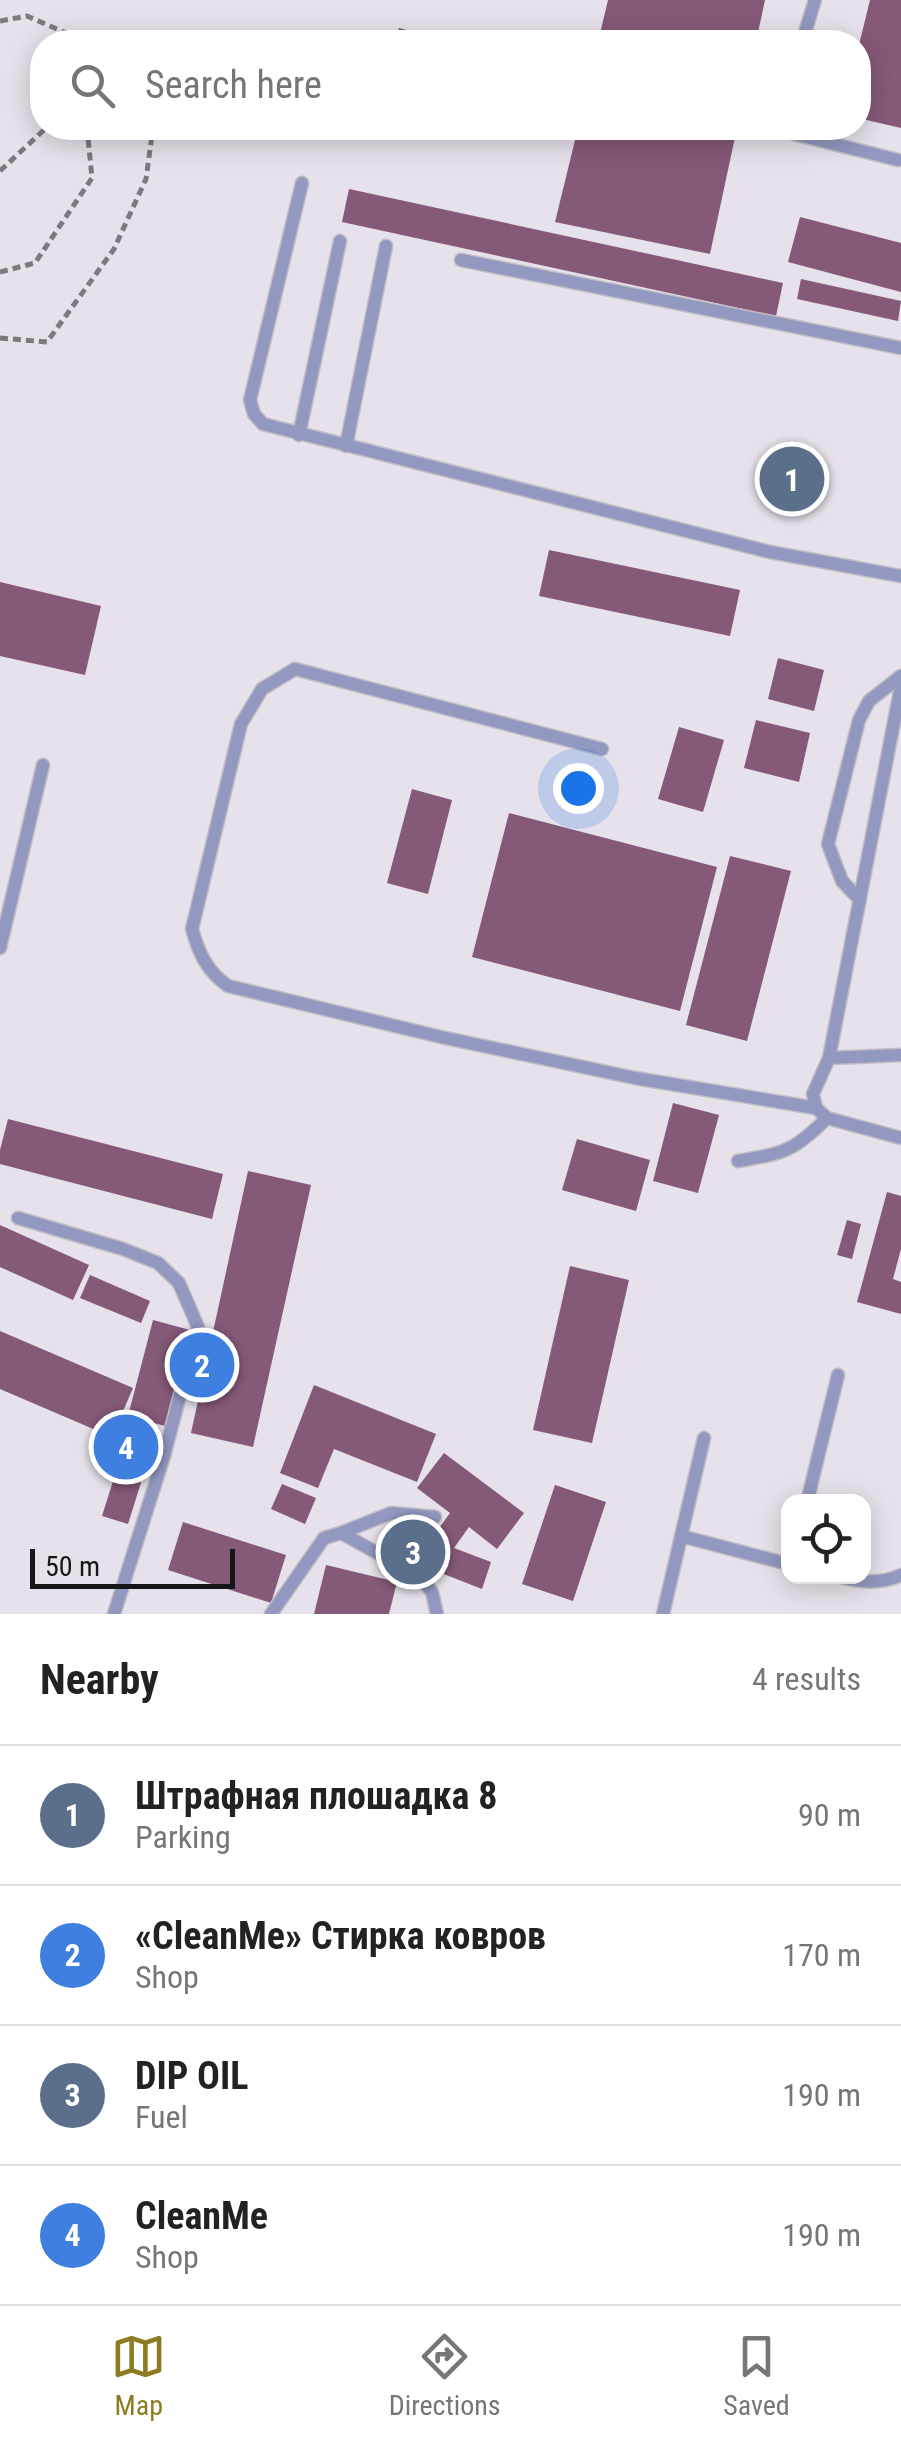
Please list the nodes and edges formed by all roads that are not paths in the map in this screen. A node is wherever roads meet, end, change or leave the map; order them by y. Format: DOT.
graph roads {
  1 [pos="815,0"];
  2 [pos="806,30"];
  3 [pos="818,140"];
  4 [pos="898,160"];
  5 [pos="302,184"];
  6 [pos="340,241"];
  7 [pos="386,246"];
  8 [pos="461,260"];
  9 [pos="901,348"];
  10 [pos="299,434"];
  11 [pos="346,446"];
  12 [pos="901,576"];
  13 [pos="901,676"];
  14 [pos="901,686"];
  15 [pos="602,749"];
  16 [pos="44,765"];
  17 [pos="860,900"];
  18 [pos="0,948"];
  19 [pos="901,1055"];
  20 [pos="829,1058"];
  21 [pos="822,1113"];
  22 [pos="901,1138"];
  23 [pos="738,1161"];
  24 [pos="18,1218"];
  25 [pos="838,1375"];
  26 [pos="704,1438"];
  27 [pos="809,1494"];
  28 [pos="436,1517"];
  29 [pos="341,1533"];
  30 [pos="681,1536"];
  31 [pos="781,1562"];
  32 [pos="901,1575"];
  33 [pos="871,1582"];
  34 [pos="114,1614"];
  35 [pos="271,1614"];
  36 [pos="438,1614"];
  37 [pos="663,1614"];
  1 -- 2 [label="lane"];
  3 -- 4 [label="lane"];
  5 -- 10 [label="lane"];
  6 -- 10 [label="lane"];
  7 -- 11 [label="lane"];
  8 -- 9 [label="lane"];
  10 -- 11 [label="lane"];
  11 -- 12 [label="lane"];
  13 -- 17 [label="lane"];
  14 -- 17 [label="lane"];
  15 -- 21 [label="lane"];
  16 -- 18 [label="lane"];
  17 -- 20 [label="lane"];
  19 -- 20 [label="lane"];
  20 -- 21 [label="lane"];
  21 -- 22 [label="lane"];
  21 -- 23 [label="lane"];
  24 -- 34 [label="lane"];
  25 -- 27 [label="lane"];
  26 -- 30 [label="lane"];
  28 -- 29 [label="lane"];
  29 -- 35 [label="lane"];
  29 -- 36 [label="lane"];
  30 -- 31 [label="lane"];
  30 -- 37 [label="lane"];
  32 -- 33 [label="lane"];
}
